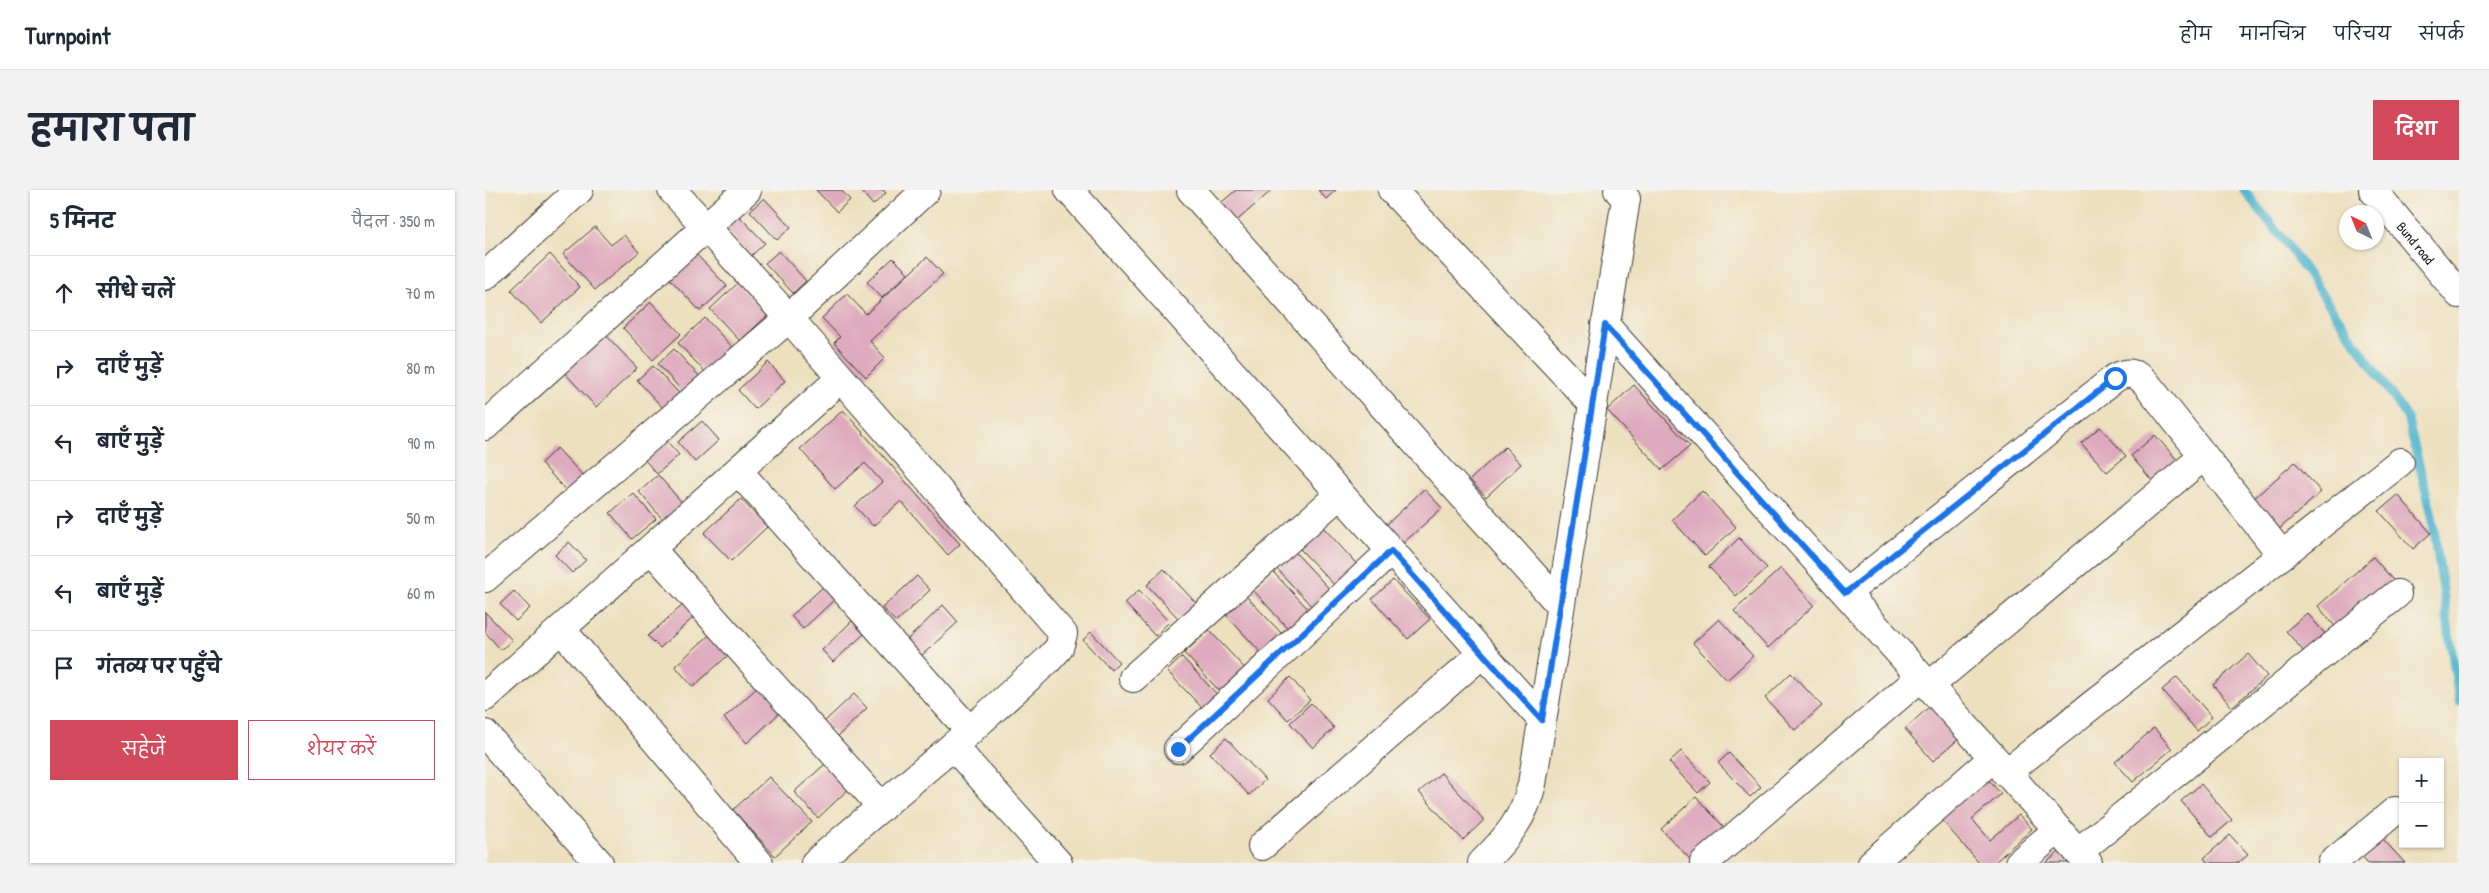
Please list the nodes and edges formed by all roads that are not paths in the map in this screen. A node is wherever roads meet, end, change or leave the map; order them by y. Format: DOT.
graph roads {
  1 [pos="579,190"];
  2 [pos="672,190"];
  3 [pos="747,190"];
  4 [pos="926,190"];
  5 [pos="1069,190"];
  6 [pos="1191,190"];
  7 [pos="1392,190"];
  8 [pos="2373,190"];
  9 [pos="1624,193"];
  10 [pos="704,226"];
  11 [pos="485,276"];
  12 [pos="2459,294"];
  13 [pos="789,318"];
  14 [pos="1605,325"];
  15 [pos="840,380"];
  16 [pos="1593,404"];
  17 [pos="485,426"];
  18 [pos="2205,456"];
  19 [pos="2400,462"];
  20 [pos="738,471"];
  21 [pos="1340,494"];
  22 [pos="651,549"];
  23 [pos="1391,551"];
  24 [pos="2282,555"];
  25 [pos="485,578"];
  26 [pos="1845,593"];
  27 [pos="2397,594"];
  28 [pos="1561,605"];
  29 [pos="561,629"];
  30 [pos="1482,654"];
  31 [pos="1133,678"];
  32 [pos="1925,682"];
  33 [pos="485,697"];
  34 [pos="1542,720"];
  35 [pos="485,734"];
  36 [pos="961,739"];
  37 [pos="1178,749"];
  38 [pos="1999,766"];
  39 [pos="882,807"];
  40 [pos="2395,811"];
  41 [pos="2057,830"];
  42 [pos="1262,846"];
  43 [pos="2083,858"];
  44 [pos="599,863"];
  45 [pos="759,863"];
  46 [pos="815,863"];
  47 [pos="1057,863"];
  48 [pos="1482,863"];
  49 [pos="1704,863"];
  50 [pos="1872,863"];
  51 [pos="2019,863"];
  52 [pos="2332,863"];
  1 -- 11 [label="street"];
  2 -- 10 [label="street"];
  3 -- 10 [label="street"];
  4 -- 13 [label="street"];
  5 -- 21 [label="street"];
  6 -- 28 [label="street"];
  7 -- 16 [label="street"];
  8 -- 12 [label="street, Bund road"];
  9 -- 14 [label="street"];
  10 -- 13 [label="street"];
  10 -- 17 [label="street"];
  13 -- 15 [label="street"];
  13 -- 25 [label="street"];
  14 -- 16 [label="street"];
  14 -- 26 [label="street"];
  15 -- 20 [label="street"];
  15 -- 36 [label="street"];
  16 -- 28 [label="street"];
  18 -- 24 [label="street"];
  18 -- 26 [label="street"];
  18 -- 32 [label="street"];
  19 -- 24 [label="street"];
  20 -- 22 [label="street"];
  20 -- 36 [label="street"];
  21 -- 23 [label="street"];
  21 -- 31 [label="street"];
  22 -- 29 [label="street"];
  22 -- 39 [label="street"];
  23 -- 30 [label="street"];
  23 -- 37 [label="street"];
  24 -- 38 [label="street"];
  26 -- 32 [label="street"];
  27 -- 43 [label="street"];
  28 -- 34 [label="street"];
  29 -- 33 [label="street"];
  29 -- 45 [label="street"];
  30 -- 34 [label="street"];
  30 -- 42 [label="street"];
  32 -- 38 [label="street"];
  32 -- 49 [label="street"];
  34 -- 48 [label="street"];
  35 -- 44 [label="street"];
  36 -- 39 [label="street"];
  36 -- 47 [label="street"];
  38 -- 41 [label="street"];
  38 -- 50 [label="street"];
  39 -- 46 [label="street"];
  40 -- 52 [label="street"];
  41 -- 43 [label="street"];
  41 -- 51 [label="street"];
}
